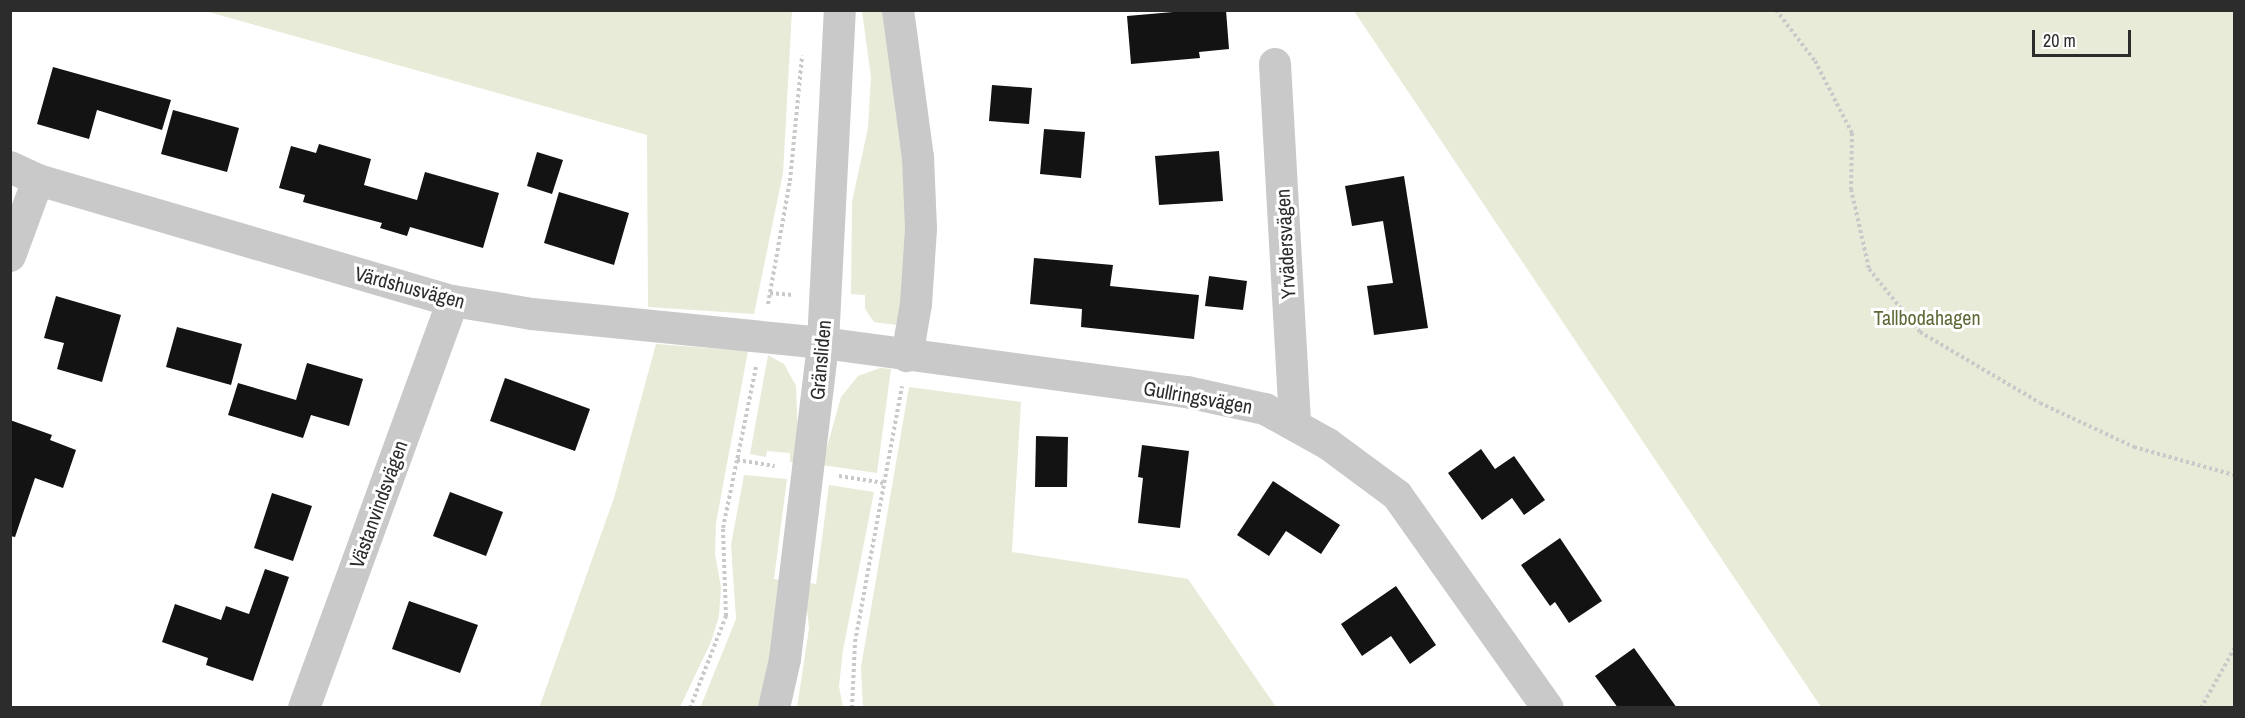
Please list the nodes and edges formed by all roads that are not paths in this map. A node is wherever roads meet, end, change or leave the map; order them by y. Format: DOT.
graph roads {
  1 [pos="840,10"];
  2 [pos="898,10"];
  3 [pos="1275,64"];
  4 [pos="24,174"];
  5 [pos="10,256"];
  6 [pos="453,301"];
  7 [pos="823,343"];
  8 [pos="907,356"];
  9 [pos="1295,423"];
  10 [pos="303,708"];
  11 [pos="774,708"];
  12 [pos="1548,708"];
  1 -- 7 [label="street, Gränsliden"];
  2 -- 8 [label="street"];
  3 -- 9 [label="street, Yrvädersvägen"];
  4 -- 5 [label="street"];
  4 -- 6 [label="street, Värdshusvägen"];
  6 -- 7 [label="street, Värdshusvägen"];
  6 -- 10 [label="street, Västanvindsvägen"];
  7 -- 8 [label="street, Gullringsvägen"];
  7 -- 11 [label="street, Gränsliden"];
  8 -- 9 [label="street, Gullringsvägen"];
  9 -- 12 [label="street, Gullringsvägen"];
}
